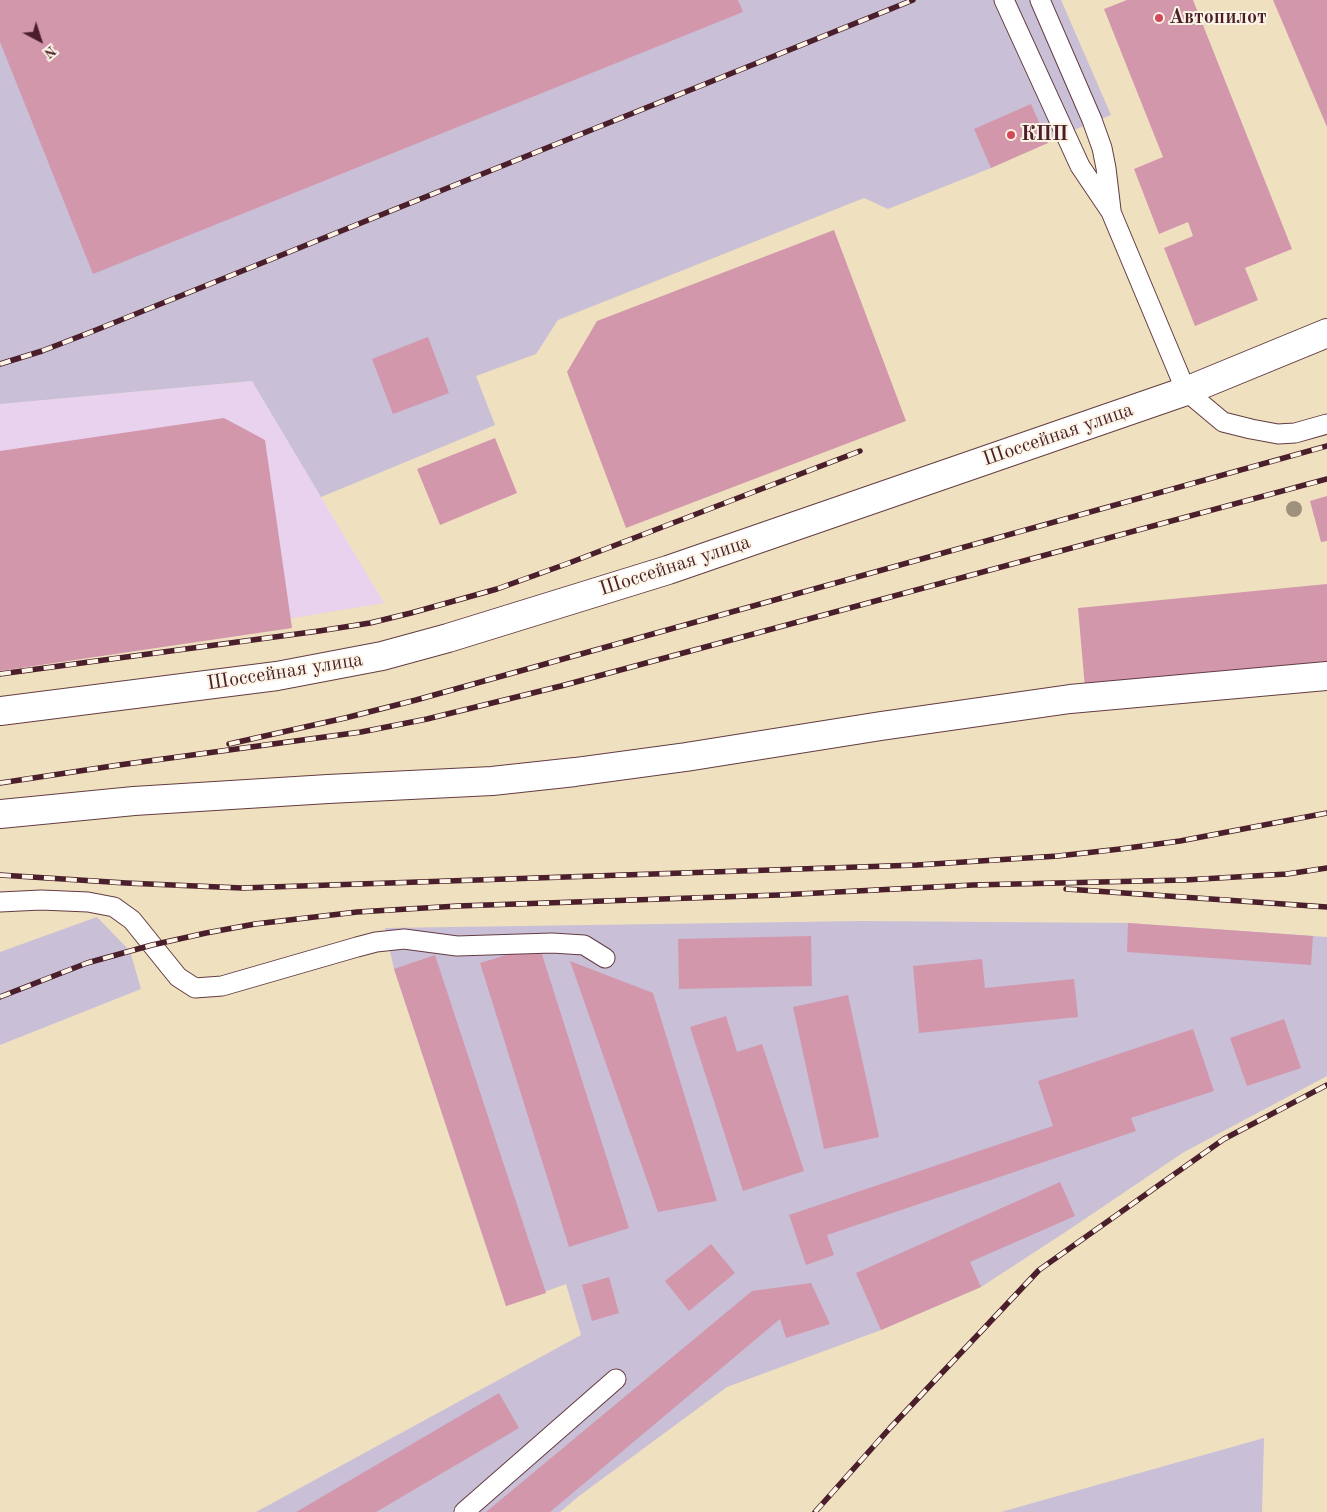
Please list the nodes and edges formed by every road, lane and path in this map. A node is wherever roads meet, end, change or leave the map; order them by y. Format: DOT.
graph roads {
  1 [pos="1004,0"];
  2 [pos="1040,0"];
  3 [pos="1111,212"];
  4 [pos="1327,333"];
  5 [pos="1186,391"];
  6 [pos="1327,424"];
  7 [pos="1327,676"];
  8 [pos="0,711"];
  9 [pos="0,814"];
  10 [pos="0,902"];
  11 [pos="605,958"];
  12 [pos="616,1379"];
  13 [pos="464,1512"];
  1 -- 3 [label="lane"];
  2 -- 3 [label="lane"];
  3 -- 5 [label="lane"];
  4 -- 5 [label="street, Шоссейная улица"];
  5 -- 6 [label="lane"];
  5 -- 8 [label="street, Шоссейная улица"];
  7 -- 9 [label="street"];
  10 -- 11 [label="lane"];
  12 -- 13 [label="lane"];
}
